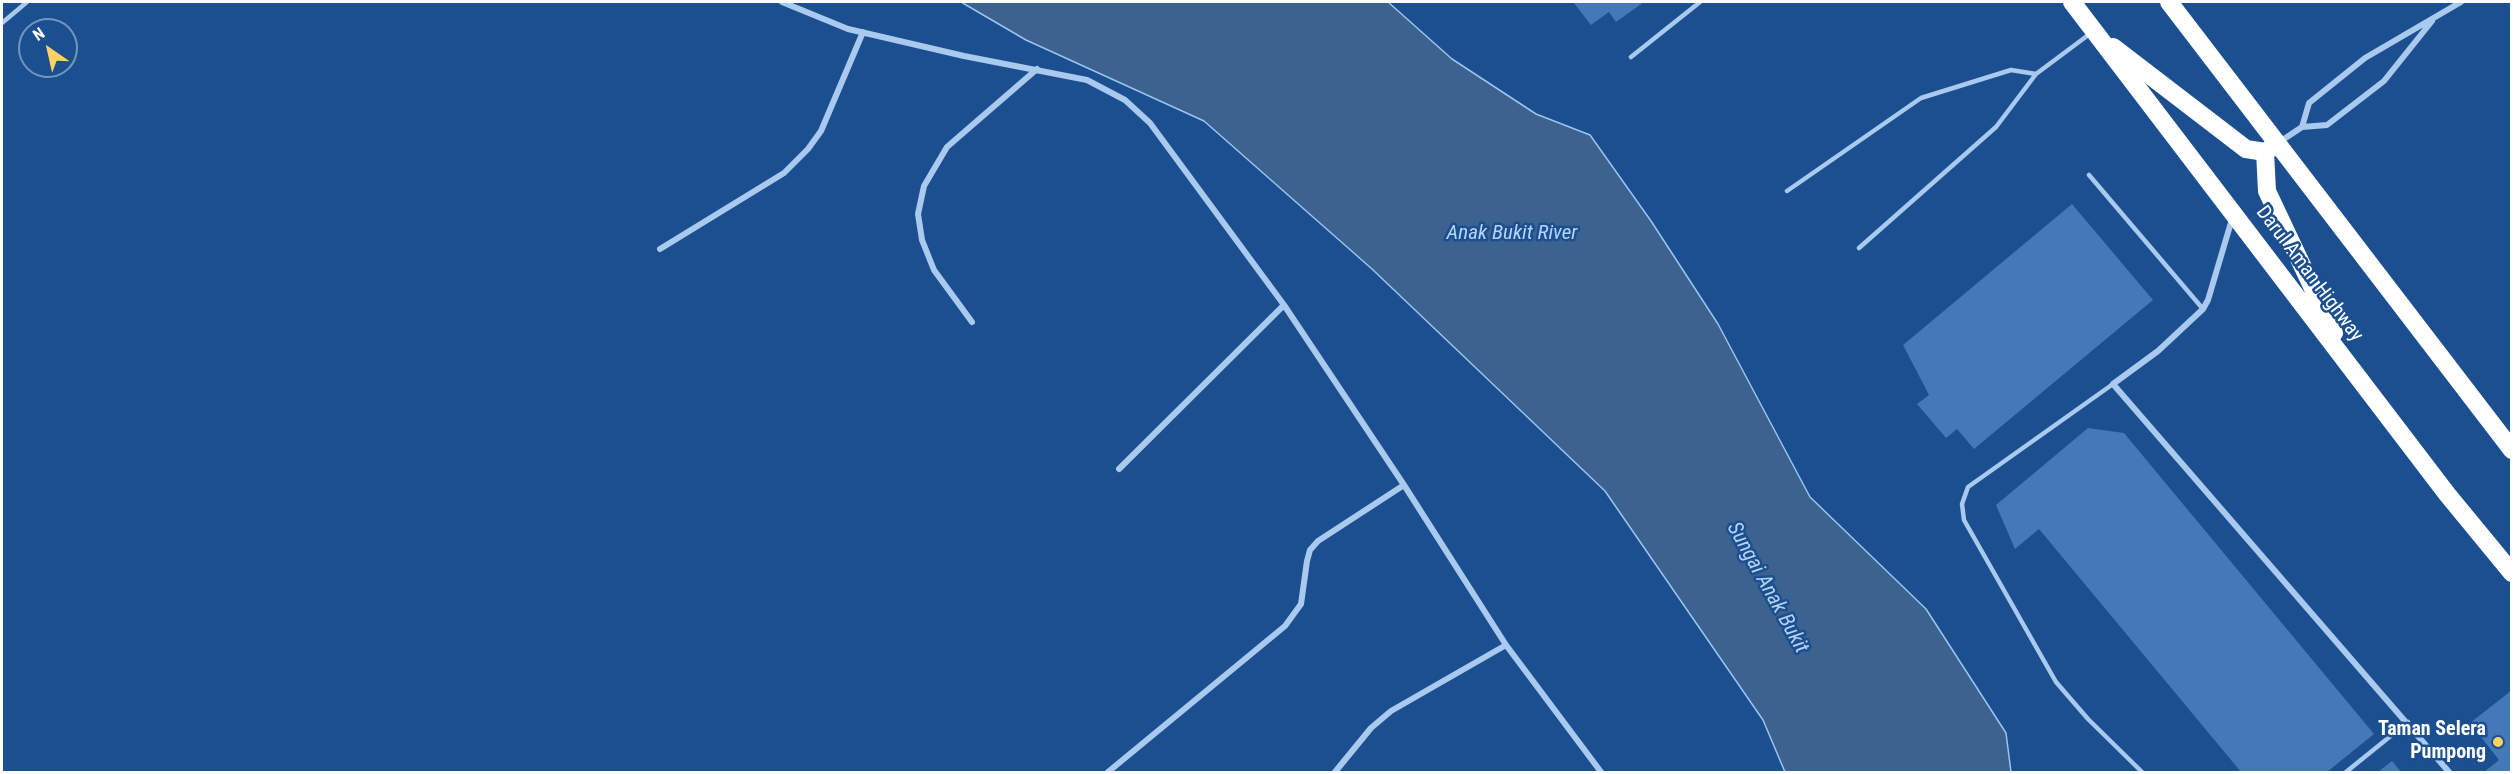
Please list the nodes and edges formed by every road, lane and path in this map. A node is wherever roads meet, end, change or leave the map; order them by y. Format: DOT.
graph roads {
  1 [pos="27,2"];
  2 [pos="782,2"];
  3 [pos="1700,2"];
  4 [pos="2072,2"];
  5 [pos="2169,2"];
  6 [pos="2461,2"];
  7 [pos="2435,18"];
  8 [pos="2,23"];
  9 [pos="2093,31"];
  10 [pos="862,32"];
  11 [pos="1631,57"];
  12 [pos="1037,69"];
  13 [pos="2036,74"];
  14 [pos="2302,127"];
  15 [pos="2272,148"];
  16 [pos="2089,174"];
  17 [pos="1787,191"];
  18 [pos="2234,213"];
  19 [pos="1859,248"];
  20 [pos="660,249"];
  21 [pos="1284,305"];
  22 [pos="2203,309"];
  23 [pos="972,322"];
  24 [pos="2350,365"];
  25 [pos="2113,384"];
  26 [pos="2511,450"];
  27 [pos="1119,469"];
  28 [pos="1404,485"];
  29 [pos="2511,573"];
  30 [pos="1506,645"];
  31 [pos="2408,722"];
  32 [pos="1108,772"];
  33 [pos="1335,772"];
  34 [pos="1601,772"];
  35 [pos="2142,772"];
  36 [pos="2346,772"];
  37 [pos="2449,772"];
  1 -- 8 [label="lane"];
  2 -- 10 [label="street"];
  3 -- 11 [label="lane"];
  4 -- 9 [label="highway, Darul Aman Highway"];
  5 -- 15 [label="highway"];
  6 -- 7 [label="street"];
  7 -- 14 [label="street"];
  7 -- 14 [label="street"];
  9 -- 13 [label="lane"];
  9 -- 15 [label="highway"];
  9 -- 18 [label="highway, Darul Aman Highway"];
  10 -- 12 [label="street"];
  10 -- 20 [label="street"];
  12 -- 21 [label="street"];
  12 -- 23 [label="street"];
  13 -- 17 [label="lane"];
  13 -- 19 [label="lane"];
  14 -- 15 [label="street"];
  15 -- 24 [label="highway"];
  15 -- 26 [label="highway"];
  16 -- 22 [label="lane"];
  18 -- 22 [label="street"];
  18 -- 24 [label="highway, Darul Aman Highway"];
  21 -- 27 [label="street"];
  21 -- 28 [label="street"];
  22 -- 25 [label="street"];
  24 -- 29 [label="highway, Darul Aman Highway"];
  25 -- 31 [label="street"];
  25 -- 35 [label="lane"];
  28 -- 30 [label="street"];
  28 -- 32 [label="street"];
  30 -- 33 [label="street"];
  30 -- 34 [label="street"];
  31 -- 36 [label="lane"];
  31 -- 37 [label="street"];
}
